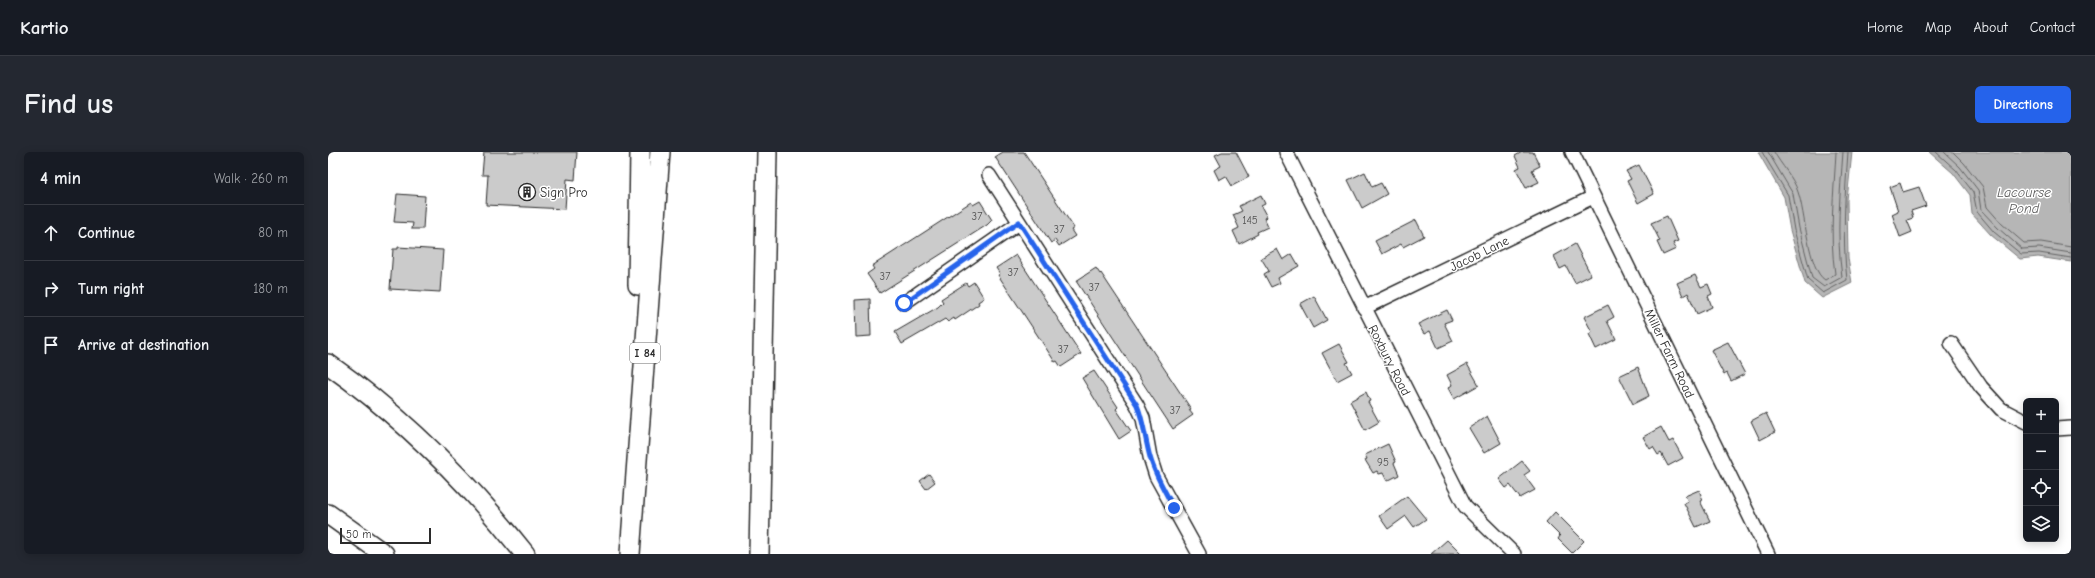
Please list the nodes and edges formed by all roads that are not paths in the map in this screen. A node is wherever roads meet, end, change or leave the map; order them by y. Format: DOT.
graph roads {
  1 [pos="640,152"];
  2 [pos="660,152"];
  3 [pos="767,152"];
  4 [pos="1286,152"];
  5 [pos="1572,152"];
  6 [pos="989,175"];
  7 [pos="1594,197"];
  8 [pos="1019,222"];
  9 [pos="904,303"];
  10 [pos="1364,308"];
  11 [pos="1950,343"];
  12 [pos="328,364"];
  13 [pos="2023,420"];
  14 [pos="2071,428"];
  15 [pos="2059,429"];
  16 [pos="760,499"];
  17 [pos="328,514"];
  18 [pos="633,517"];
  19 [pos="384,554"];
  20 [pos="525,554"];
  21 [pos="630,554"];
  22 [pos="759,554"];
  23 [pos="764,554"];
  24 [pos="1199,554"];
  25 [pos="1514,554"];
  26 [pos="1768,554"];
  1 -- 18 [label="highway"];
  2 -- 18 [label="highway, I 84"];
  3 -- 16 [label="highway"];
  4 -- 10 [label="street, Roxbury Road"];
  5 -- 7 [label="street, Miller Farm Road"];
  6 -- 8 [label="street"];
  7 -- 10 [label="street, Jacob Lane"];
  7 -- 26 [label="street, Miller Farm Road"];
  8 -- 9 [label="street"];
  8 -- 24 [label="street"];
  10 -- 25 [label="street, Roxbury Road"];
  11 -- 13 [label="street"];
  12 -- 20 [label="highway"];
  14 -- 15 [label="street"];
  16 -- 22 [label="highway"];
  16 -- 23 [label="highway"];
  17 -- 19 [label="highway"];
  18 -- 21 [label="highway, I 84"];
}
